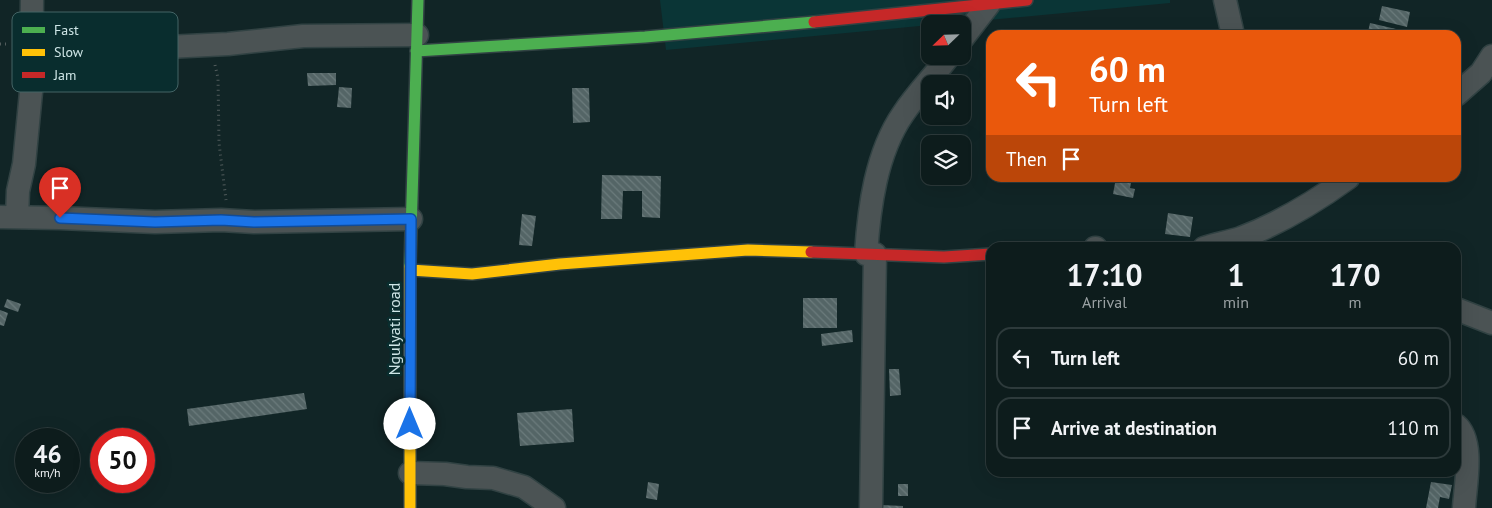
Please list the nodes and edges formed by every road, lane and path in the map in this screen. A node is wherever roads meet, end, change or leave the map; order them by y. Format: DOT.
graph roads {
  1 [pos="418,0"];
  2 [pos="1027,0"];
  3 [pos="1224,0"];
  4 [pos="989,4"];
  5 [pos="971,27"];
  6 [pos="1232,30"];
  7 [pos="416,43"];
  8 [pos="210,45"];
  9 [pos="178,47"];
  10 [pos="1492,56"];
  11 [pos="942,65"];
  12 [pos="1461,91"];
  13 [pos="31,92"];
  14 [pos="1343,182"];
  15 [pos="9,217"];
  16 [pos="411,219"];
  17 [pos="229,220"];
  18 [pos="1226,242"];
  19 [pos="870,254"];
  20 [pos="986,254"];
  21 [pos="410,270"];
  22 [pos="1461,311"];
  23 [pos="1492,323"];
  24 [pos="1461,431"];
  25 [pos="410,474"];
  26 [pos="410,508"];
  27 [pos="554,508"];
  28 [pos="871,508"];
  29 [pos="1464,508"];
  1 -- 7 [label="street, Ngulyati road"];
  2 -- 4 [label="street"];
  3 -- 6 [label="street"];
  4 -- 5 [label="street"];
  4 -- 7 [label="street"];
  7 -- 8 [label="street"];
  7 -- 16 [label="street, Ngulyati road"];
  8 -- 9 [label="street"];
  8 -- 17 [label="path"];
  10 -- 12 [label="street"];
  11 -- 19 [label="street"];
  13 -- 15 [label="street"];
  14 -- 18 [label="street"];
  15 -- 17 [label="street"];
  16 -- 17 [label="street"];
  16 -- 21 [label="street, Ngulyati road"];
  19 -- 20 [label="street"];
  19 -- 21 [label="street"];
  19 -- 28 [label="street"];
  21 -- 25 [label="street, Ngulyati road"];
  22 -- 23 [label="street"];
  24 -- 29 [label="street"];
  25 -- 26 [label="street, Ngulyati road"];
  25 -- 27 [label="street"];
}
